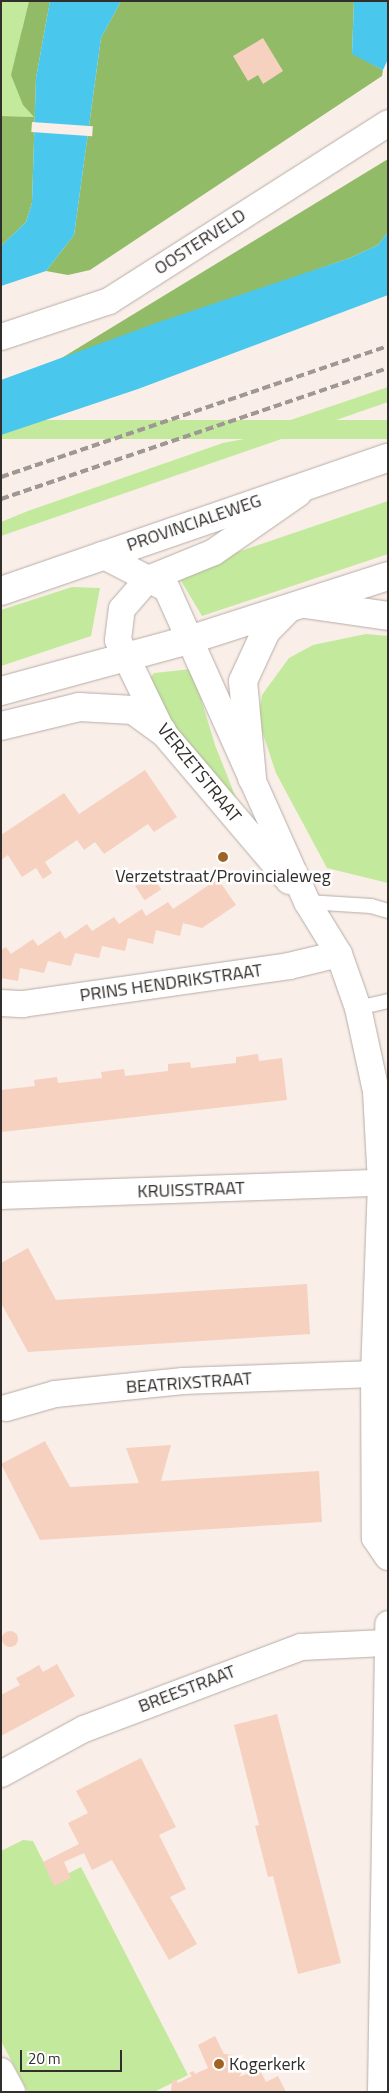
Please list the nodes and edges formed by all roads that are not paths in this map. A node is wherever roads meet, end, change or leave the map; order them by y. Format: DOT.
graph roads {
  1 [pos="388,123"];
  2 [pos="1,338"];
  3 [pos="388,458"];
  4 [pos="315,482"];
  5 [pos="102,555"];
  6 [pos="388,576"];
  7 [pos="148,579"];
  8 [pos="1,590"];
  9 [pos="296,607"];
  10 [pos="388,616"];
  11 [pos="192,639"];
  12 [pos="124,658"];
  13 [pos="1,691"];
  14 [pos="1,726"];
  15 [pos="162,731"];
  16 [pos="252,778"];
  17 [pos="307,902"];
  18 [pos="388,911"];
  19 [pos="339,954"];
  20 [pos="388,1001"];
  21 [pos="1,1003"];
  22 [pos="358,1008"];
  23 [pos="381,1183"];
  24 [pos="1,1196"];
  25 [pos="374,1374"];
  26 [pos="6,1408"];
  27 [pos="388,1557"];
  28 [pos="386,1634"];
  29 [pos="1,1774"];
  30 [pos="1,2072"];
  31 [pos="12,2092"];
  32 [pos="381,2092"];
  1 -- 2 [label="street, OOSTERVELD"];
  3 -- 4 [label="main road, PROVINCIALEWEG"];
  4 -- 5 [label="main road, PROVINCIALEWEG"];
  4 -- 7 [label="street, VERZETSTRAAT"];
  5 -- 7 [label="street, VERZETSTRAAT"];
  5 -- 8 [label="main road, PROVINCIALEWEG"];
  6 -- 9 [label="main road"];
  7 -- 11 [label="street, VERZETSTRAAT"];
  7 -- 12 [label="street, VERZETSTRAAT"];
  9 -- 10 [label="main road"];
  9 -- 11 [label="main road"];
  9 -- 16 [label="main road"];
  11 -- 12 [label="main road"];
  11 -- 16 [label="street, VERZETSTRAAT"];
  12 -- 13 [label="main road"];
  12 -- 15 [label="street, VERZETSTRAAT"];
  14 -- 15 [label="main road"];
  15 -- 17 [label="street, VERZETSTRAAT"];
  16 -- 17 [label="street, VERZETSTRAAT"];
  17 -- 18 [label="lane"];
  17 -- 19 [label="street, VERZETSTRAAT"];
  19 -- 21 [label="street, PRINS HENDRIKSTRAAT"];
  19 -- 22 [label="street, VERZETSTRAAT"];
  20 -- 22 [label="lane"];
  22 -- 23 [label="street, VERZETSTRAAT"];
  23 -- 24 [label="street, KRUISSTRAAT"];
  23 -- 25 [label="street, VERZETSTRAAT"];
  25 -- 26 [label="street, BEATRIXSTRAAT"];
  25 -- 27 [label="street, VERZETSTRAAT"];
  28 -- 29 [label="street, BREESTRAAT"];
  28 -- 32 [label="street"];
  30 -- 31 [label="street"];
}
